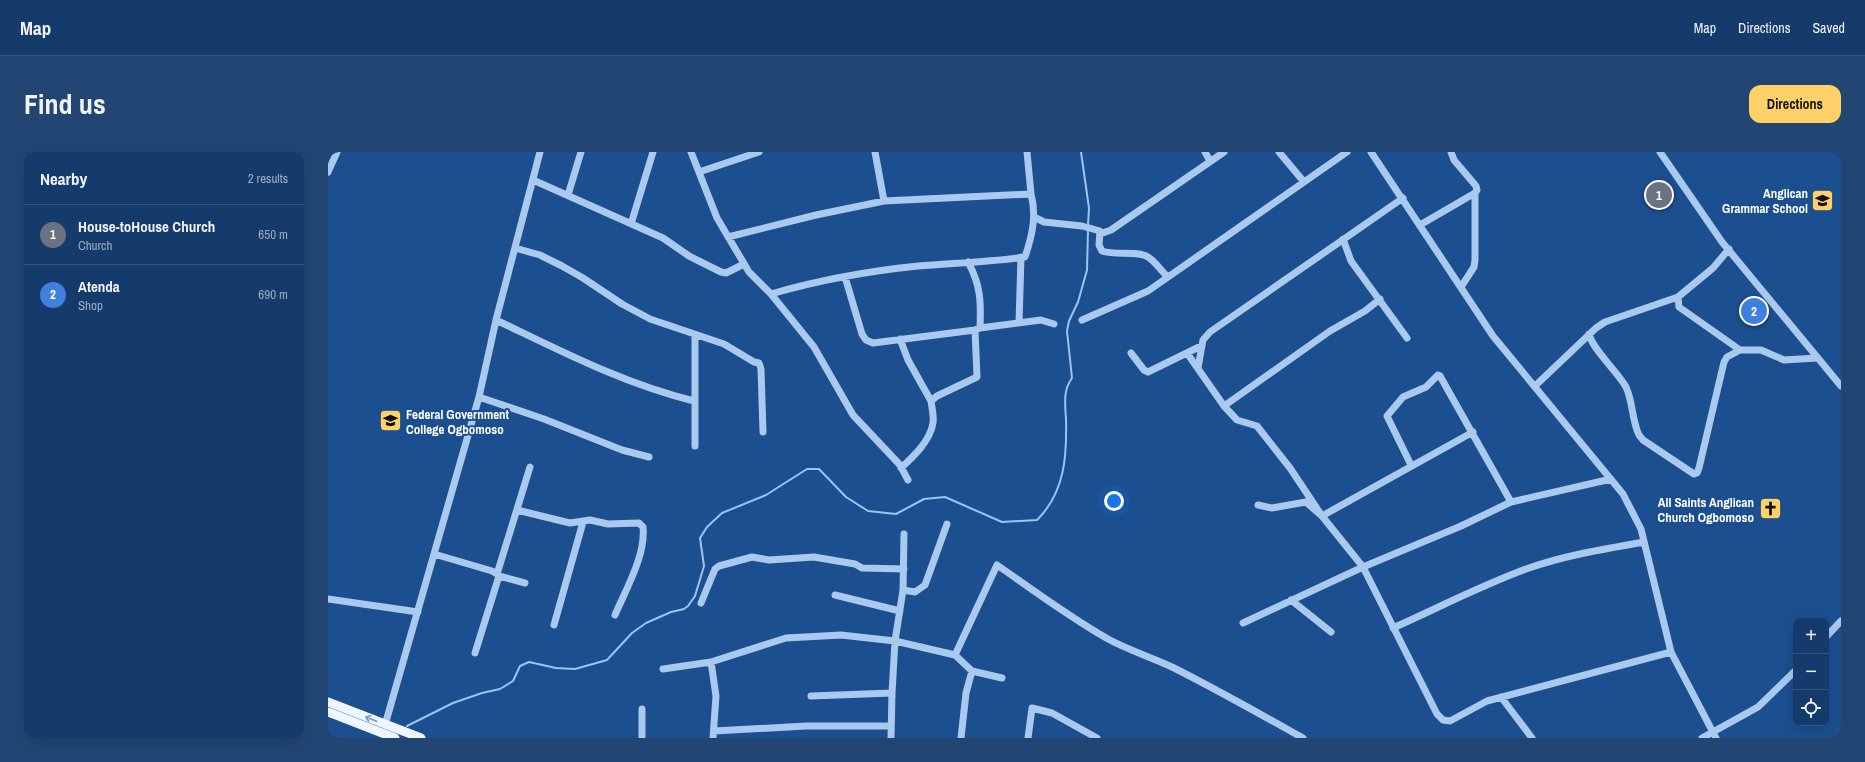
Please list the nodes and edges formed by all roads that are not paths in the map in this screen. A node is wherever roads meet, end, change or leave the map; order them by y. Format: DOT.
graph roads {
  1 [pos="337,152"];
  2 [pos="540,152"];
  3 [pos="581,152"];
  4 [pos="653,152"];
  5 [pos="691,152"];
  6 [pos="759,152"];
  7 [pos="875,152"];
  8 [pos="1027,152"];
  9 [pos="1204,152"];
  10 [pos="1224,152"];
  11 [pos="1279,152"];
  12 [pos="1347,152"];
  13 [pos="1372,152"];
  14 [pos="1451,152"];
  15 [pos="1660,152"];
  16 [pos="1210,161"];
  17 [pos="328,172"];
  18 [pos="699,172"];
  19 [pos="533,180"];
  20 [pos="1304,182"];
  21 [pos="1031,194"];
  22 [pos="1475,194"];
  23 [pos="568,195"];
  24 [pos="1403,198"];
  25 [pos="884,201"];
  26 [pos="1034,216"];
  27 [pos="631,224"];
  28 [pos="1420,225"];
  29 [pos="1100,234"];
  30 [pos="728,237"];
  31 [pos="1343,239"];
  32 [pos="515,248"];
  33 [pos="1729,249"];
  34 [pos="1021,257"];
  35 [pos="968,262"];
  36 [pos="744,264"];
  37 [pos="845,277"];
  38 [pos="1168,278"];
  39 [pos="1461,287"];
  40 [pos="771,294"];
  41 [pos="1678,297"];
  42 [pos="1380,299"];
  43 [pos="496,320"];
  44 [pos="1082,320"];
  45 [pos="1020,323"];
  46 [pos="1054,324"];
  47 [pos="978,329"];
  48 [pos="1589,334"];
  49 [pos="694,335"];
  50 [pos="1407,338"];
  51 [pos="900,339"];
  52 [pos="1591,342"];
  53 [pos="1582,343"];
  54 [pos="1201,346"];
  55 [pos="1740,350"];
  56 [pos="1131,353"];
  57 [pos="1187,353"];
  58 [pos="1818,358"];
  59 [pos="1198,368"];
  60 [pos="1535,386"];
  61 [pos="1841,386"];
  62 [pos="479,397"];
  63 [pos="694,401"];
  64 [pos="931,401"];
  65 [pos="1224,406"];
  66 [pos="763,432"];
  67 [pos="1473,432"];
  68 [pos="695,446"];
  69 [pos="649,457"];
  70 [pos="1412,465"];
  71 [pos="530,467"];
  72 [pos="901,468"];
  73 [pos="1611,479"];
  74 [pos="908,480"];
  75 [pos="1511,502"];
  76 [pos="1258,505"];
  77 [pos="517,510"];
  78 [pos="1322,516"];
  79 [pos="583,522"];
  80 [pos="947,524"];
  81 [pos="904,534"];
  82 [pos="1644,542"];
  83 [pos="434,554"];
  84 [pos="1363,567"];
  85 [pos="904,569"];
  86 [pos="498,575"];
  87 [pos="525,583"];
  88 [pos="903,590"];
  89 [pos="835,595"];
  90 [pos="328,599"];
  91 [pos="1291,600"];
  92 [pos="701,603"];
  93 [pos="900,611"];
  94 [pos="418,612"];
  95 [pos="615,615"];
  96 [pos="1841,621"];
  97 [pos="1243,623"];
  98 [pos="554,625"];
  99 [pos="1393,628"];
  100 [pos="1331,632"];
  101 [pos="1829,634"];
  102 [pos="895,641"];
  103 [pos="1671,652"];
  104 [pos="476,653"];
  105 [pos="955,655"];
  106 [pos="711,662"];
  107 [pos="663,669"];
  108 [pos="972,671"];
  109 [pos="1793,673"];
  110 [pos="1002,678"];
  111 [pos="892,693"];
  112 [pos="811,696"];
  113 [pos="1501,697"];
  114 [pos="328,702"];
  115 [pos="642,709"];
  116 [pos="328,712"];
  117 [pos="385,725"];
  118 [pos="891,726"];
  119 [pos="714,734"];
  120 [pos="1714,735"];
  121 [pos="395,738"];
  122 [pos="421,738"];
  123 [pos="642,738"];
  124 [pos="891,738"];
  125 [pos="961,738"];
  126 [pos="1028,738"];
  127 [pos="1097,738"];
  128 [pos="1303,738"];
  129 [pos="1532,738"];
  130 [pos="1702,738"];
  1 -- 17 [label="street"];
  2 -- 19 [label="street"];
  3 -- 23 [label="street"];
  4 -- 27 [label="street"];
  5 -- 18 [label="street"];
  6 -- 18 [label="street"];
  7 -- 25 [label="street"];
  8 -- 21 [label="street"];
  9 -- 16 [label="street"];
  10 -- 16 [label="street"];
  11 -- 20 [label="street"];
  12 -- 20 [label="street"];
  13 -- 24 [label="street"];
  14 -- 22 [label="street"];
  15 -- 33 [label="street"];
  16 -- 29 [label="street"];
  18 -- 30 [label="street"];
  19 -- 23 [label="street"];
  19 -- 32 [label="street"];
  20 -- 38 [label="street"];
  21 -- 25 [label="street"];
  21 -- 26 [label="street"];
  22 -- 28 [label="street"];
  22 -- 39 [label="street"];
  23 -- 27 [label="street"];
  24 -- 28 [label="street"];
  24 -- 31 [label="street"];
  25 -- 30 [label="street"];
  26 -- 29 [label="street"];
  26 -- 34 [label="street"];
  27 -- 36 [label="street"];
  28 -- 39 [label="street"];
  29 -- 38 [label="street"];
  30 -- 36 [label="street"];
  31 -- 42 [label="street"];
  31 -- 54 [label="street"];
  32 -- 43 [label="street"];
  32 -- 49 [label="street"];
  33 -- 41 [label="street"];
  33 -- 58 [label="street"];
  34 -- 35 [label="street"];
  34 -- 45 [label="street"];
  35 -- 37 [label="street"];
  35 -- 47 [label="street"];
  36 -- 40 [label="street"];
  37 -- 40 [label="street"];
  37 -- 51 [label="street"];
  38 -- 44 [label="street"];
  39 -- 60 [label="street"];
  40 -- 72 [label="street"];
  41 -- 48 [label="street"];
  41 -- 55 [label="street"];
  42 -- 50 [label="street"];
  42 -- 65 [label="street"];
  43 -- 62 [label="street"];
  43 -- 63 [label="street"];
  45 -- 46 [label="street"];
  45 -- 47 [label="street"];
  47 -- 51 [label="street"];
  47 -- 64 [label="street"];
  48 -- 52 [label="street"];
  48 -- 53 [label="street"];
  49 -- 63 [label="street"];
  49 -- 66 [label="street"];
  51 -- 64 [label="street"];
  52 -- 53 [label="street"];
  52 -- 55 [label="street"];
  53 -- 60 [label="street"];
  54 -- 57 [label="street"];
  54 -- 59 [label="street"];
  55 -- 58 [label="street"];
  56 -- 57 [label="street"];
  57 -- 59 [label="street"];
  58 -- 61 [label="street"];
  59 -- 65 [label="street"];
  60 -- 73 [label="street"];
  62 -- 69 [label="street"];
  62 -- 83 [label="street"];
  63 -- 68 [label="street"];
  64 -- 72 [label="street"];
  65 -- 78 [label="street"];
  67 -- 70 [label="street"];
  67 -- 70 [label="street"];
  67 -- 75 [label="street"];
  70 -- 78 [label="street"];
  71 -- 77 [label="street"];
  72 -- 74 [label="street"];
  73 -- 75 [label="street"];
  73 -- 82 [label="street"];
  75 -- 84 [label="street"];
  76 -- 78 [label="street"];
  77 -- 79 [label="street"];
  77 -- 86 [label="street"];
  78 -- 84 [label="street"];
  79 -- 95 [label="street"];
  79 -- 98 [label="street"];
  80 -- 88 [label="street"];
  81 -- 85 [label="street"];
  82 -- 99 [label="street"];
  82 -- 103 [label="street"];
  83 -- 86 [label="street"];
  83 -- 94 [label="street"];
  84 -- 91 [label="street"];
  84 -- 99 [label="street"];
  85 -- 88 [label="street"];
  85 -- 92 [label="street"];
  86 -- 87 [label="street"];
  86 -- 104 [label="street"];
  88 -- 93 [label="street"];
  89 -- 93 [label="street"];
  90 -- 94 [label="street"];
  91 -- 97 [label="street"];
  91 -- 100 [label="street"];
  93 -- 102 [label="street"];
  94 -- 117 [label="street"];
  96 -- 101 [label="street"];
  99 -- 113 [label="street"];
  102 -- 105 [label="street"];
  102 -- 106 [label="street"];
  102 -- 111 [label="street"];
  103 -- 113 [label="street"];
  103 -- 120 [label="street"];
  105 -- 108 [label="street"];
  105 -- 128 [label="street"];
  106 -- 107 [label="street"];
  106 -- 119 [label="street"];
  108 -- 110 [label="street"];
  108 -- 125 [label="street"];
  109 -- 120 [label="street"];
  111 -- 112 [label="street"];
  111 -- 118 [label="street"];
  113 -- 129 [label="street"];
  117 -- 114 [label="main road, one-way"];
  115 -- 123 [label="street"];
  116 -- 121 [label="main road"];
  117 -- 122 [label="main road"];
  118 -- 119 [label="street"];
  118 -- 124 [label="street"];
  120 -- 130 [label="street"];
  126 -- 127 [label="street"];
}
